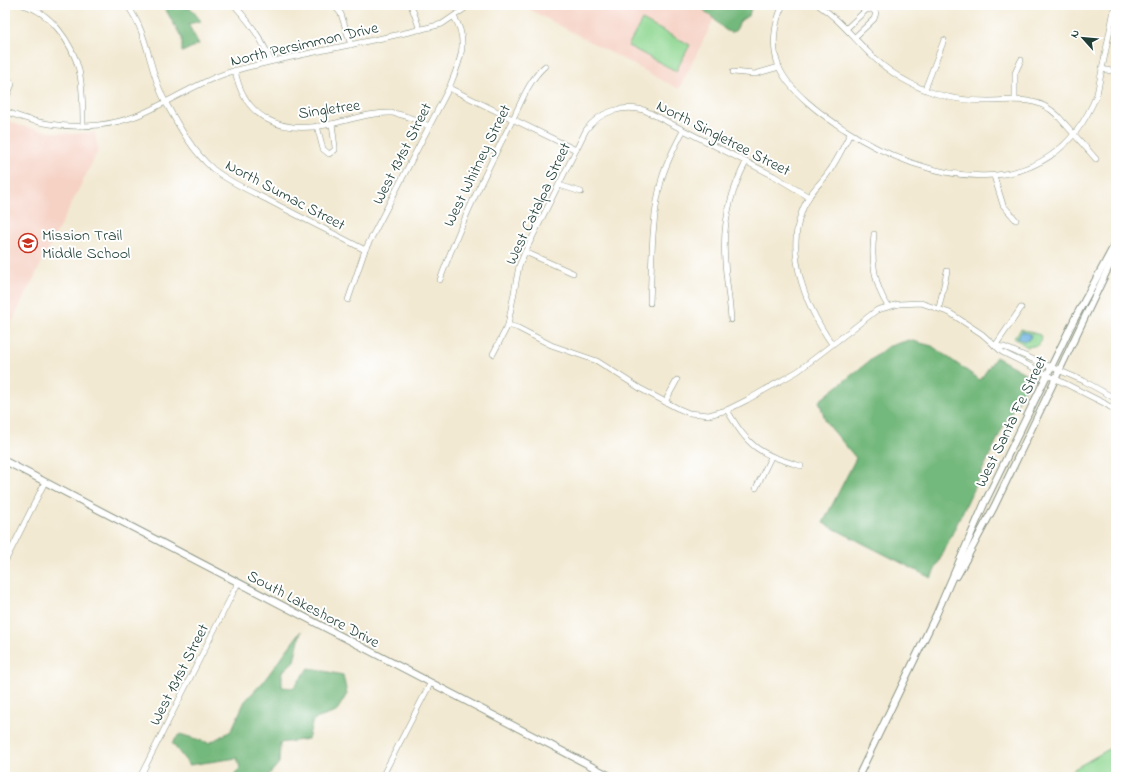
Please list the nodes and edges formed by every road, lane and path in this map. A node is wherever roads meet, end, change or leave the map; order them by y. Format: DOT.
graph roads {
  1 [pos="23,5"];
  2 [pos="127,5"];
  3 [pos="234,5"];
  4 [pos="334,5"];
  5 [pos="411,5"];
  6 [pos="470,5"];
  7 [pos="783,5"];
  8 [pos="818,5"];
  9 [pos="1115,5"];
  10 [pos="454,17"];
  11 [pos="846,28"];
  12 [pos="420,30"];
  13 [pos="854,37"];
  14 [pos="944,40"];
  15 [pos="351,45"];
  16 [pos="1021,60"];
  17 [pos="271,61"];
  18 [pos="546,66"];
  19 [pos="779,67"];
  20 [pos="1102,69"];
  21 [pos="235,70"];
  22 [pos="733,72"];
  23 [pos="1116,72"];
  24 [pos="5,79"];
  25 [pos="449,88"];
  26 [pos="925,89"];
  27 [pos="1015,99"];
  28 [pos="5,101"];
  29 [pos="165,102"];
  30 [pos="625,108"];
  31 [pos="5,111"];
  32 [pos="514,118"];
  33 [pos="332,124"];
  34 [pos="83,126"];
  35 [pos="317,126"];
  36 [pos="429,126"];
  37 [pos="683,131"];
  38 [pos="850,134"];
  39 [pos="1075,134"];
  40 [pos="576,150"];
  41 [pos="1096,159"];
  42 [pos="746,162"];
  43 [pos="994,176"];
  44 [pos="559,185"];
  45 [pos="581,192"];
  46 [pos="809,196"];
  47 [pos="1016,220"];
  48 [pos="874,234"];
  49 [pos="1116,242"];
  50 [pos="365,250"];
  51 [pos="525,252"];
  52 [pos="1116,252"];
  53 [pos="947,271"];
  54 [pos="573,273"];
  55 [pos="440,280"];
  56 [pos="348,300"];
  57 [pos="650,303"];
  58 [pos="888,306"];
  59 [pos="939,308"];
  60 [pos="1020,308"];
  61 [pos="731,320"];
  62 [pos="508,325"];
  63 [pos="832,344"];
  64 [pos="995,346"];
  65 [pos="493,354"];
  66 [pos="1051,366"];
  67 [pos="1060,370"];
  68 [pos="1047,376"];
  69 [pos="677,380"];
  70 [pos="1056,380"];
  71 [pos="1116,399"];
  72 [pos="665,402"];
  73 [pos="727,410"];
  74 [pos="1116,411"];
  75 [pos="771,457"];
  76 [pos="5,460"];
  77 [pos="801,466"];
  78 [pos="44,482"];
  79 [pos="756,488"];
  80 [pos="5,562"];
  81 [pos="238,583"];
  82 [pos="936,615"];
  83 [pos="430,684"];
  84 [pos="601,775"];
  85 [pos="140,777"];
  86 [pos="382,777"];
  87 [pos="612,777"];
  88 [pos="858,777"];
  1 -- 34 [label="street"];
  2 -- 29 [label="street, North Sumac Street"];
  3 -- 17 [label="street"];
  4 -- 15 [label="street"];
  5 -- 12 [label="street"];
  6 -- 10 [label="street, North Persimmon Drive"];
  7 -- 19 [label="street"];
  8 -- 11 [label="street"];
  9 -- 20 [label="street"];
  10 -- 12 [label="street, North Persimmon Drive"];
  10 -- 25 [label="street, West 131st Street"];
  11 -- 13 [label="street"];
  11 -- 13 [label="street"];
  12 -- 15 [label="street, North Persimmon Drive"];
  13 -- 26 [label="street"];
  14 -- 26 [label="street"];
  15 -- 17 [label="street, North Persimmon Drive"];
  16 -- 27 [label="street"];
  17 -- 21 [label="street, North Persimmon Drive"];
  18 -- 32 [label="street, West Whitney Street"];
  19 -- 22 [label="street"];
  19 -- 38 [label="street"];
  20 -- 23 [label="street"];
  20 -- 39 [label="street"];
  21 -- 29 [label="street, North Persimmon Drive"];
  21 -- 35 [label="street, Singletree"];
  24 -- 28 [label="street"];
  25 -- 32 [label="street"];
  25 -- 36 [label="street, West 131st Street"];
  26 -- 27 [label="street"];
  27 -- 39 [label="street"];
  29 -- 34 [label="street, North Persimmon Drive"];
  29 -- 50 [label="street, North Sumac Street"];
  30 -- 37 [label="street, North Singletree Street"];
  30 -- 40 [label="street, West Catalpa Street"];
  31 -- 34 [label="street, North Persimmon Drive"];
  32 -- 40 [label="street"];
  32 -- 55 [label="street, West Whitney Street"];
  33 -- 35 [label="street, Singletree"];
  33 -- 35 [label="street"];
  33 -- 36 [label="street, Singletree"];
  36 -- 50 [label="street, West 131st Street"];
  37 -- 42 [label="street, North Singletree Street"];
  37 -- 57 [label="street"];
  38 -- 43 [label="street"];
  38 -- 46 [label="street"];
  39 -- 41 [label="street"];
  39 -- 43 [label="street"];
  40 -- 44 [label="street, West Catalpa Street"];
  42 -- 46 [label="street, North Singletree Street"];
  42 -- 61 [label="street"];
  43 -- 47 [label="street"];
  44 -- 45 [label="street"];
  44 -- 51 [label="street, West Catalpa Street"];
  46 -- 63 [label="street"];
  48 -- 58 [label="street"];
  49 -- 66 [label="street, West Santa Fe Street"];
  50 -- 56 [label="street, West 131st Street"];
  51 -- 54 [label="street"];
  51 -- 62 [label="street, West Catalpa Street"];
  52 -- 67 [label="street, West Santa Fe Street"];
  53 -- 59 [label="street"];
  58 -- 59 [label="street"];
  58 -- 63 [label="street"];
  59 -- 64 [label="street"];
  60 -- 64 [label="street"];
  62 -- 65 [label="street, West Catalpa Street"];
  62 -- 72 [label="street"];
  63 -- 73 [label="street"];
  64 -- 66 [label="street"];
  64 -- 68 [label="street"];
  66 -- 67 [label="street"];
  66 -- 68 [label="street, West Santa Fe Street"];
  67 -- 70 [label="street, West Santa Fe Street"];
  67 -- 71 [label="street"];
  68 -- 70 [label="street"];
  68 -- 82 [label="street, West Santa Fe Street"];
  69 -- 72 [label="street"];
  70 -- 74 [label="street"];
  70 -- 82 [label="street, West Santa Fe Street"];
  72 -- 73 [label="street"];
  73 -- 75 [label="street"];
  75 -- 77 [label="street"];
  75 -- 79 [label="street"];
  76 -- 78 [label="street, South Lakeshore Drive"];
  78 -- 80 [label="street"];
  78 -- 81 [label="street, South Lakeshore Drive"];
  81 -- 83 [label="street, South Lakeshore Drive"];
  81 -- 85 [label="street, West 131st Street"];
  82 -- 88 [label="street, West Santa Fe Street"];
  83 -- 84 [label="street, South Lakeshore Drive"];
  83 -- 86 [label="street"];
  84 -- 87 [label="street, South Lakeshore Drive"];
}
